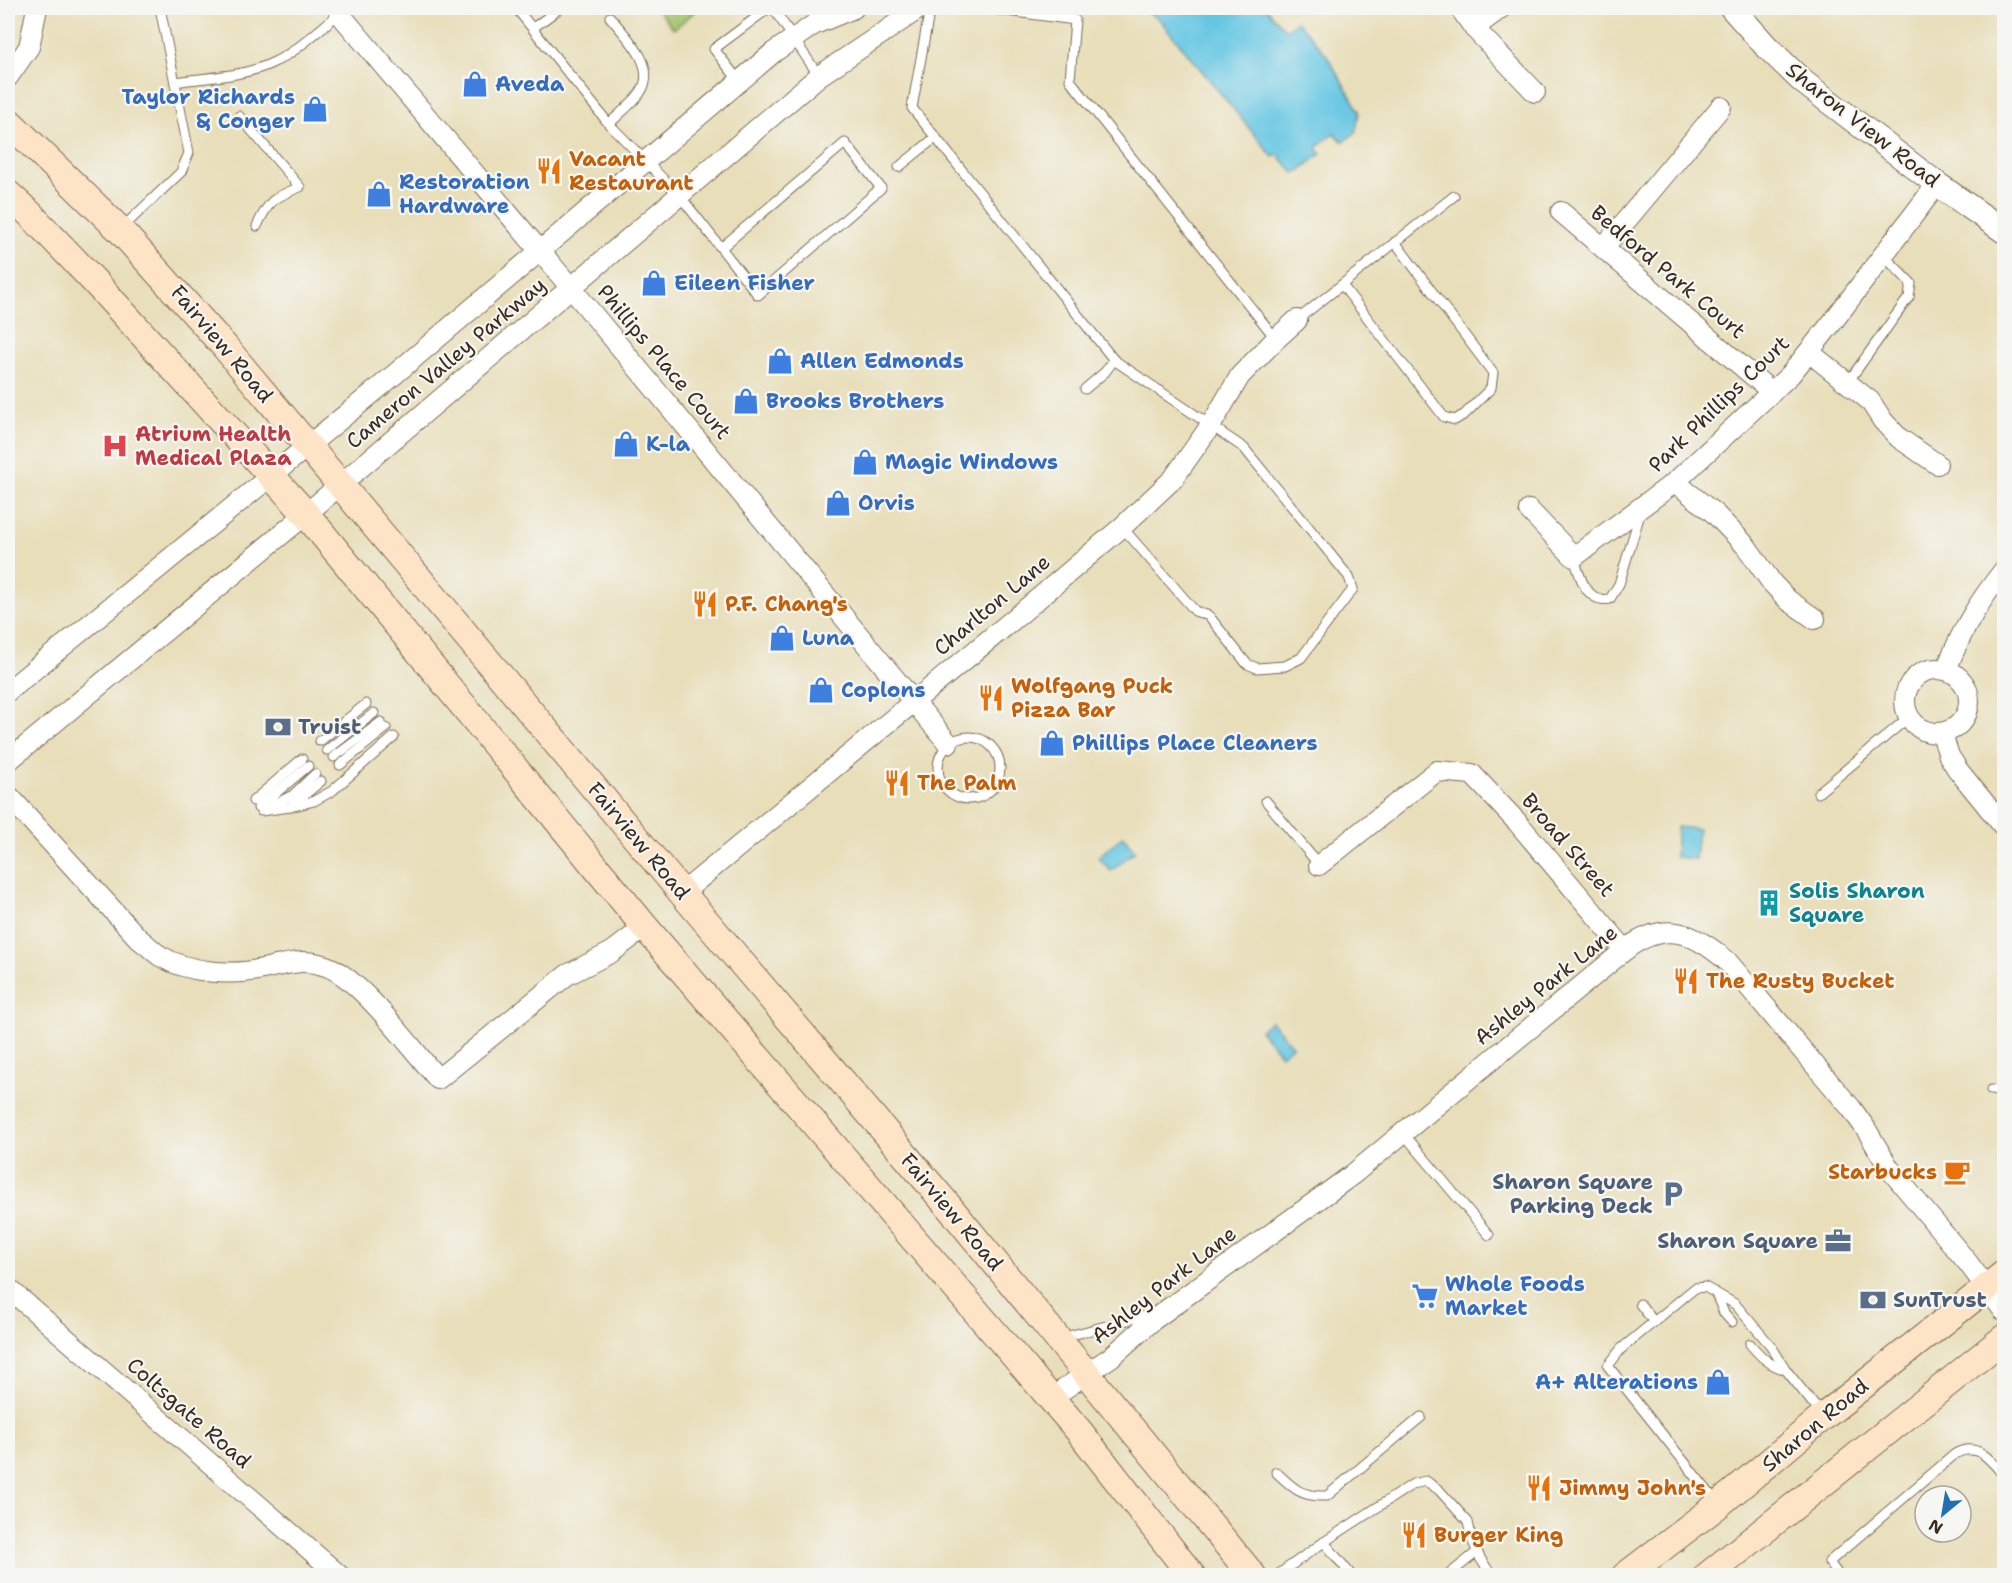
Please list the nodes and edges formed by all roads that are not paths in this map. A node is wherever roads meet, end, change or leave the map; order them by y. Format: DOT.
graph roads {
  1 [pos="37,8"];
  2 [pos="160,8"];
  3 [pos="516,8"];
  4 [pos="560,8"];
  5 [pos="771,8"];
  6 [pos="854,8"];
  7 [pos="920,8"];
  8 [pos="930,8"];
  9 [pos="985,8"];
  10 [pos="1460,8"];
  11 [pos="1501,8"];
  12 [pos="1732,8"];
  13 [pos="343,10"];
  14 [pos="610,16"];
  15 [pos="533,28"];
  16 [pos="1474,28"];
  17 [pos="794,38"];
  18 [pos="819,76"];
  19 [pos="8,77"];
  20 [pos="739,81"];
  21 [pos="175,82"];
  22 [pos="1535,92"];
  23 [pos="1721,107"];
  24 [pos="239,116"];
  25 [pos="8,121"];
  26 [pos="609,123"];
  27 [pos="936,137"];
  28 [pos="645,160"];
  29 [pos="899,167"];
  30 [pos="1937,184"];
  31 [pos="8,194"];
  32 [pos="680,196"];
  33 [pos="1454,196"];
  34 [pos="1561,212"];
  35 [pos="257,226"];
  36 [pos="120,230"];
  37 [pos="2004,231"];
  38 [pos="1395,243"];
  39 [pos="1604,246"];
  40 [pos="721,248"];
  41 [pos="541,252"];
  42 [pos="1883,255"];
  43 [pos="1342,285"];
  44 [pos="572,289"];
  45 [pos="1297,321"];
  46 [pos="1276,339"];
  47 [pos="1809,352"];
  48 [pos="1114,360"];
  49 [pos="1848,382"];
  50 [pos="1085,389"];
  51 [pos="1772,392"];
  52 [pos="1211,425"];
  53 [pos="309,445"];
  54 [pos="1937,464"];
  55 [pos="271,475"];
  56 [pos="1675,482"];
  57 [pos="341,483"];
  58 [pos="1642,508"];
  59 [pos="1529,510"];
  60 [pos="306,514"];
  61 [pos="1122,527"];
  62 [pos="1574,557"];
  63 [pos="2004,570"];
  64 [pos="1815,619"];
  65 [pos="1946,670"];
  66 [pos="8,691"];
  67 [pos="914,702"];
  68 [pos="366,704"];
  69 [pos="374,713"];
  70 [pos="1909,717"];
  71 [pos="384,725"];
  72 [pos="1941,734"];
  73 [pos="394,737"];
  74 [pos="320,741"];
  75 [pos="948,744"];
  76 [pos="8,761"];
  77 [pos="305,763"];
  78 [pos="1818,793"];
  79 [pos="8,795"];
  80 [pos="1266,801"];
  81 [pos="257,807"];
  82 [pos="290,807"];
  83 [pos="2004,827"];
  84 [pos="1318,865"];
  85 [pos="682,893"];
  86 [pos="645,927"];
  87 [pos="1625,950"];
  88 [pos="1991,1090"];
  89 [pos="2004,1092"];
  90 [pos="1403,1133"];
  91 [pos="1489,1235"];
  92 [pos="1996,1281"];
  93 [pos="8,1288"];
  94 [pos="1716,1294"];
  95 [pos="1640,1304"];
  96 [pos="1168,1309"];
  97 [pos="2004,1311"];
  98 [pos="1654,1322"];
  99 [pos="1732,1322"];
  100 [pos="2004,1338"];
  101 [pos="1057,1339"];
  102 [pos="1750,1344"];
  103 [pos="1786,1370"];
  104 [pos="1086,1374"];
  105 [pos="1051,1398"];
  106 [pos="1421,1417"];
  107 [pos="1823,1417"];
  108 [pos="1276,1472"];
  109 [pos="2004,1476"];
  110 [pos="1718,1505"];
  111 [pos="1324,1542"];
  112 [pos="1477,1552"];
  113 [pos="1710,1574"];
  114 [pos="340,1575"];
  115 [pos="1192,1575"];
  116 [pos="1253,1575"];
  117 [pos="1276,1575"];
  118 [pos="1352,1575"];
  119 [pos="1447,1575"];
  120 [pos="1492,1575"];
  121 [pos="1625,1575"];
  122 [pos="1839,1575"];
  1 -- 19 [label="street"];
  2 -- 21 [label="lane"];
  3 -- 15 [label="lane"];
  4 -- 15 [label="lane"];
  5 -- 17 [label="lane"];
  5 -- 20 [label="lane"];
  6 -- 17 [label="street, Cameron Valley Parkway"];
  7 -- 18 [label="street, Cameron Valley Parkway"];
  8 -- 27 [label="lane"];
  9 -- 46 [label="lane"];
  10 -- 16 [label="street"];
  11 -- 16 [label="street"];
  12 -- 30 [label="street, Sharon View Road"];
  13 -- 21 [label="lane"];
  13 -- 41 [label="street, Phillips Place Court"];
  14 -- 26 [label="lane"];
  15 -- 26 [label="lane"];
  16 -- 22 [label="street"];
  17 -- 18 [label="lane"];
  17 -- 20 [label="street, Cameron Valley Parkway"];
  18 -- 32 [label="street, Cameron Valley Parkway"];
  20 -- 28 [label="street, Cameron Valley Parkway"];
  21 -- 36 [label="lane"];
  23 -- 39 [label="street"];
  24 -- 35 [label="lane"];
  25 -- 36 [label="main road, Fairview Road"];
  26 -- 28 [label="lane"];
  27 -- 29 [label="lane"];
  27 -- 48 [label="lane"];
  28 -- 32 [label="lane"];
  28 -- 41 [label="street, Cameron Valley Parkway"];
  30 -- 37 [label="street, Sharon View Road"];
  30 -- 42 [label="street, Park Phillips Court"];
  31 -- 55 [label="main road"];
  32 -- 40 [label="lane"];
  32 -- 44 [label="street, Cameron Valley Parkway"];
  33 -- 38 [label="lane"];
  34 -- 39 [label="street, Bedford Park Court"];
  36 -- 53 [label="main road, Fairview Road"];
  38 -- 43 [label="lane"];
  38 -- 43 [label="lane"];
  39 -- 51 [label="street, Bedford Park Court"];
  40 -- 40 [label="lane"];
  41 -- 44 [label="street, Phillips Place Court"];
  41 -- 53 [label="street, Cameron Valley Parkway"];
  42 -- 47 [label="street, Park Phillips Court"];
  42 -- 49 [label="lane"];
  43 -- 45 [label="lane"];
  44 -- 57 [label="street, Cameron Valley Parkway"];
  44 -- 67 [label="street, Phillips Place Court"];
  45 -- 46 [label="street, Charlton Lane"];
  46 -- 52 [label="street, Charlton Lane"];
  47 -- 49 [label="street"];
  47 -- 51 [label="street, Park Phillips Court"];
  48 -- 50 [label="lane"];
  48 -- 52 [label="lane"];
  49 -- 54 [label="street"];
  51 -- 56 [label="street, Park Phillips Court"];
  52 -- 61 [label="street, Charlton Lane"];
  52 -- 61 [label="lane"];
  53 -- 55 [label="street, Cameron Valley Parkway"];
  53 -- 57 [label="main road, Fairview Road"];
  55 -- 60 [label="main road"];
  55 -- 66 [label="street, Cameron Valley Parkway"];
  56 -- 58 [label="street, Park Phillips Court"];
  56 -- 64 [label="street"];
  57 -- 60 [label="street, Cameron Valley Parkway"];
  57 -- 85 [label="main road, Fairview Road"];
  58 -- 62 [label="street, Park Phillips Court"];
  58 -- 62 [label="lane"];
  59 -- 62 [label="street"];
  60 -- 76 [label="street, Cameron Valley Parkway"];
  60 -- 86 [label="main road"];
  61 -- 67 [label="street, Charlton Lane"];
  63 -- 65 [label="street"];
  65 -- 70 [label="street"];
  65 -- 72 [label="street"];
  67 -- 75 [label="street, Phillips Place Court"];
  67 -- 85 [label="street, Charlton Lane"];
  68 -- 74 [label="lane"];
  69 -- 71 [label="lane"];
  70 -- 72 [label="street"];
  70 -- 78 [label="lane"];
  72 -- 83 [label="street"];
  73 -- 82 [label="lane"];
  75 -- 75 [label="lane"];
  77 -- 81 [label="lane"];
  79 -- 86 [label="street"];
  80 -- 84 [label="lane"];
  81 -- 82 [label="lane"];
  81 -- 82 [label="lane"];
  84 -- 87 [label="street, Broad Street"];
  85 -- 101 [label="main road, Fairview Road"];
  86 -- 105 [label="main road"];
  87 -- 90 [label="street, Ashley Park Lane"];
  87 -- 92 [label="street, Ashley Park Lane"];
  88 -- 89 [label="lane"];
  90 -- 91 [label="lane"];
  90 -- 96 [label="street, Ashley Park Lane"];
  92 -- 97 [label="street, Ashley Park Lane"];
  92 -- 107 [label="main road, Sharon Road"];
  93 -- 114 [label="street, Coltsgate Road"];
  94 -- 98 [label="lane"];
  94 -- 99 [label="lane"];
  94 -- 103 [label="lane"];
  95 -- 98 [label="lane"];
  96 -- 101 [label="lane"];
  96 -- 104 [label="street, Ashley Park Lane"];
  98 -- 110 [label="lane"];
  100 -- 113 [label="main road"];
  101 -- 104 [label="main road, Fairview Road"];
  102 -- 103 [label="lane"];
  103 -- 107 [label="lane"];
  104 -- 105 [label="street, Ashley Park Lane"];
  104 -- 116 [label="main road, Fairview Road"];
  105 -- 115 [label="main road"];
  106 -- 108 [label="lane"];
  107 -- 110 [label="main road, Sharon Road"];
  109 -- 122 [label="lane"];
  110 -- 121 [label="main road, Sharon Road"];
  111 -- 112 [label="lane"];
  111 -- 117 [label="lane"];
  111 -- 118 [label="lane"];
  112 -- 119 [label="lane"];
  112 -- 120 [label="lane"];
}
